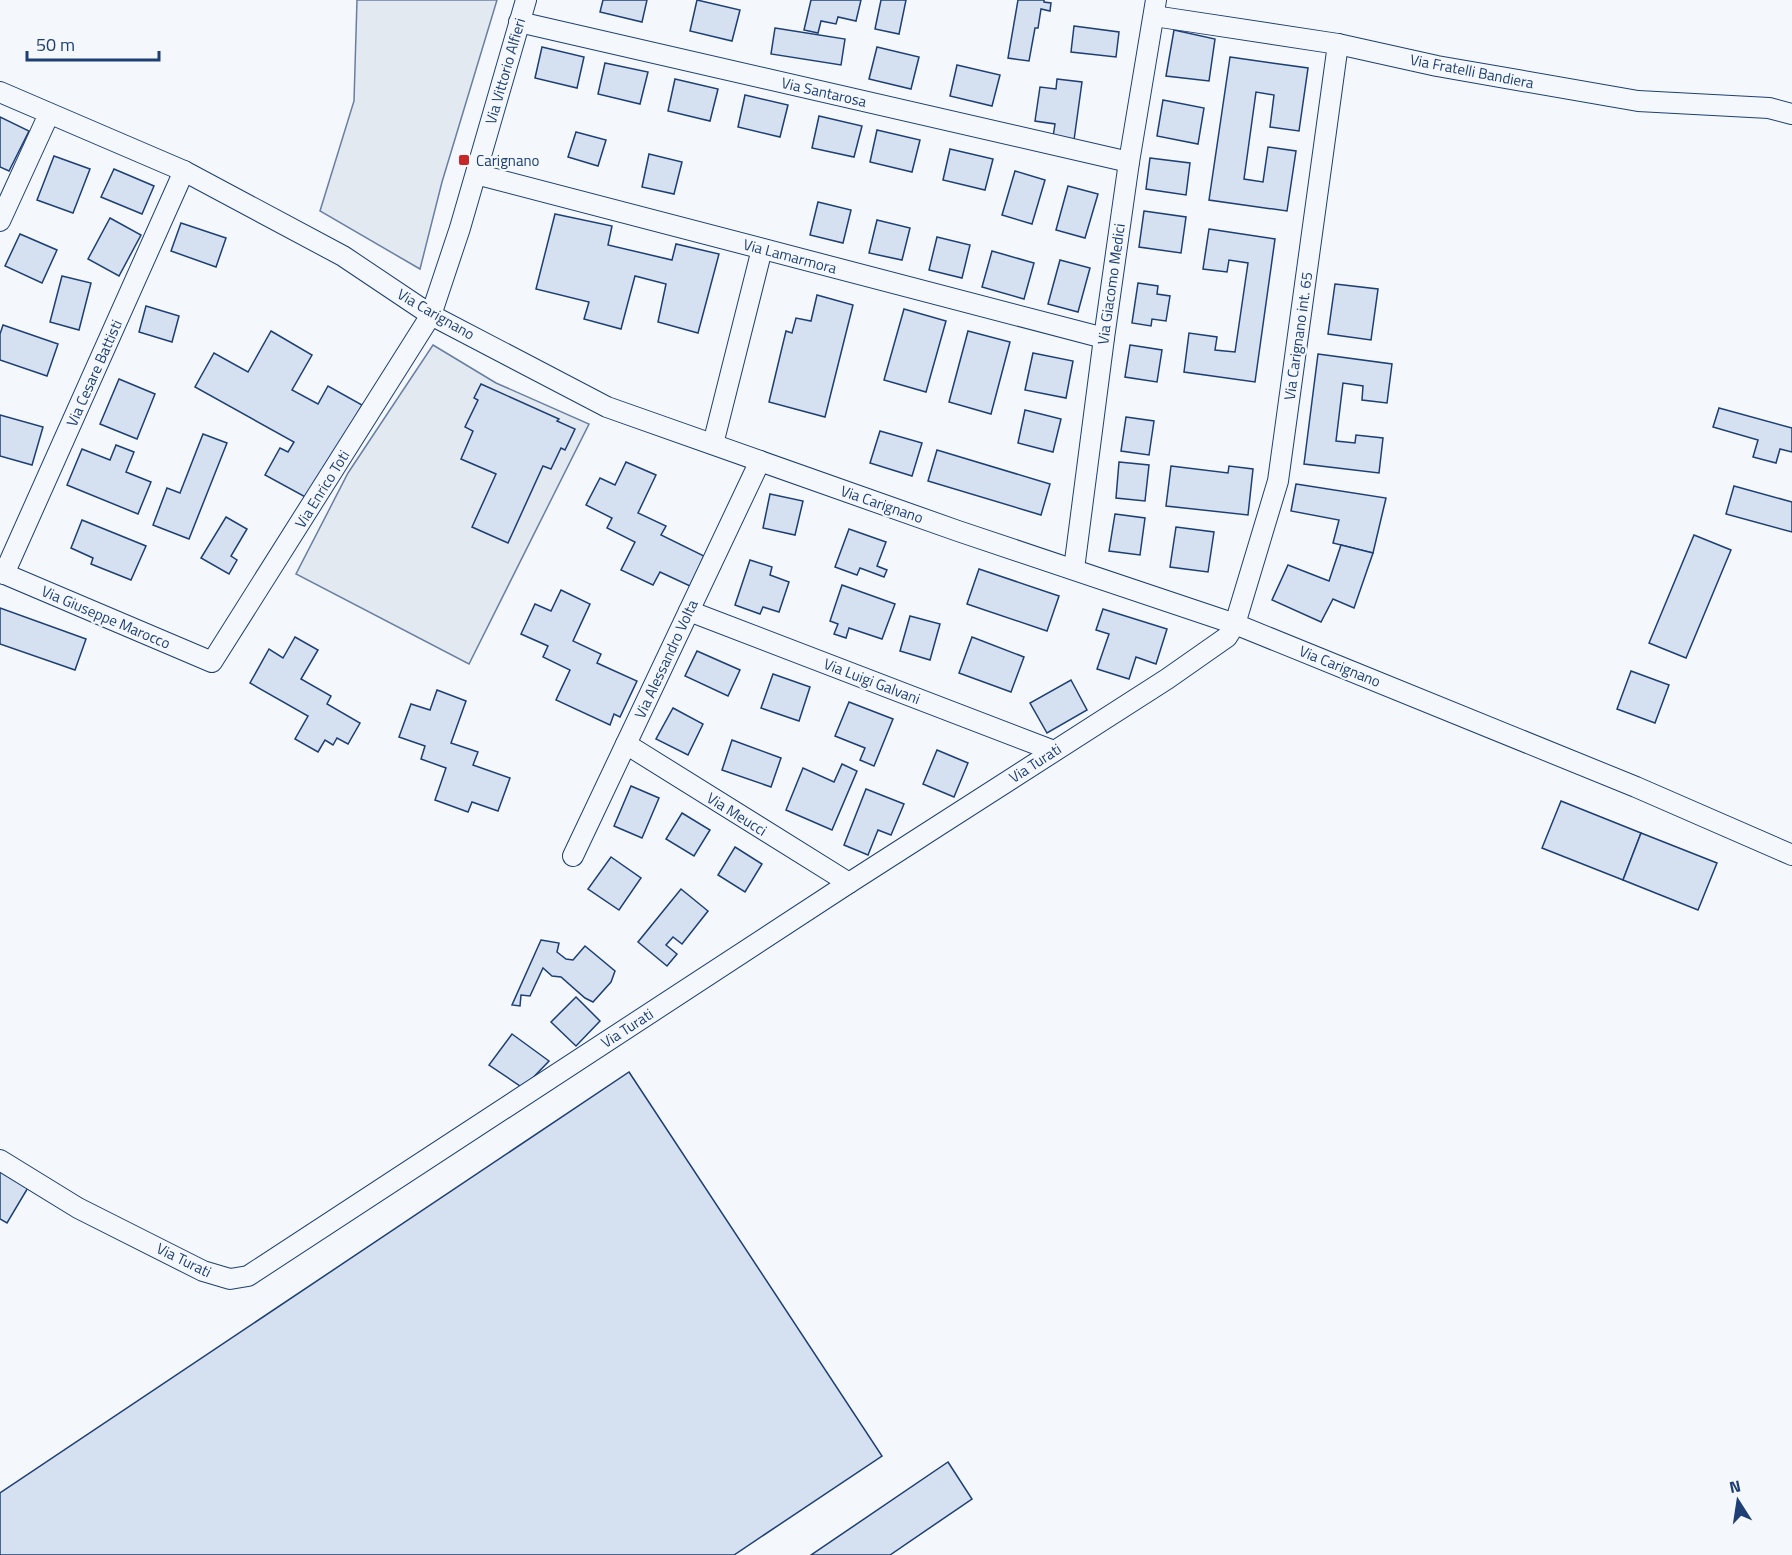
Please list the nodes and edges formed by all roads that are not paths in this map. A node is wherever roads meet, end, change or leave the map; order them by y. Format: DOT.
graph roads {
  1 [pos="526,0"];
  2 [pos="1155,8"];
  3 [pos="519,22"];
  4 [pos="1338,44"];
  5 [pos="0,92"];
  6 [pos="50,114"];
  7 [pos="1792,114"];
  8 [pos="1129,162"];
  9 [pos="184,171"];
  10 [pos="476,174"];
  11 [pos="0,221"];
  12 [pos="762,249"];
  13 [pos="431,315"];
  14 [pos="1104,338"];
  15 [pos="713,444"];
  16 [pos="760,461"];
  17 [pos="1074,569"];
  18 [pos="2,573"];
  19 [pos="689,611"];
  20 [pos="1235,624"];
  21 [pos="212,662"];
  22 [pos="626,744"];
  23 [pos="1054,751"];
  24 [pos="1792,855"];
  25 [pos="573,856"];
  26 [pos="849,883"];
  27 [pos="0,1160"];
  1 -- 3 [label="street, Via Vittorio Alfieri"];
  2 -- 4 [label="street, Via Fratelli Bandiera"];
  2 -- 8 [label="street, Via Giacomo Medici"];
  3 -- 8 [label="street, Via Santarosa"];
  3 -- 10 [label="street, Via Vittorio Alfieri"];
  4 -- 7 [label="street, Via Fratelli Bandiera"];
  4 -- 20 [label="street, Via Carignano int. 65"];
  5 -- 6 [label="street, Via Carignano"];
  6 -- 9 [label="street, Via Carignano"];
  6 -- 11 [label="street"];
  8 -- 14 [label="street, Via Giacomo Medici"];
  9 -- 13 [label="street, Via Carignano"];
  9 -- 18 [label="street, Via Cesare Battisti"];
  10 -- 12 [label="street, Via Lamarmora"];
  10 -- 13 [label="street, Via Vittorio Alfieri"];
  12 -- 14 [label="street, Via Lamarmora"];
  12 -- 15 [label="street"];
  13 -- 15 [label="street, Via Carignano"];
  13 -- 21 [label="street, Via Enrico Toti"];
  14 -- 17 [label="street, Via Giacomo Medici"];
  15 -- 16 [label="street, Via Carignano"];
  16 -- 17 [label="street, Via Carignano"];
  16 -- 19 [label="street, Via Alessandro Volta"];
  17 -- 20 [label="street, Via Carignano"];
  18 -- 21 [label="street, Via Giuseppe Marocco"];
  19 -- 22 [label="street, Via Alessandro Volta"];
  19 -- 23 [label="street, Via Luigi Galvani"];
  20 -- 23 [label="street, Via Turati"];
  20 -- 24 [label="street, Via Carignano"];
  22 -- 25 [label="street, Via Alessandro Volta"];
  22 -- 26 [label="street, Via Meucci"];
  23 -- 26 [label="street, Via Turati"];
  26 -- 27 [label="street, Via Turati"];
}
